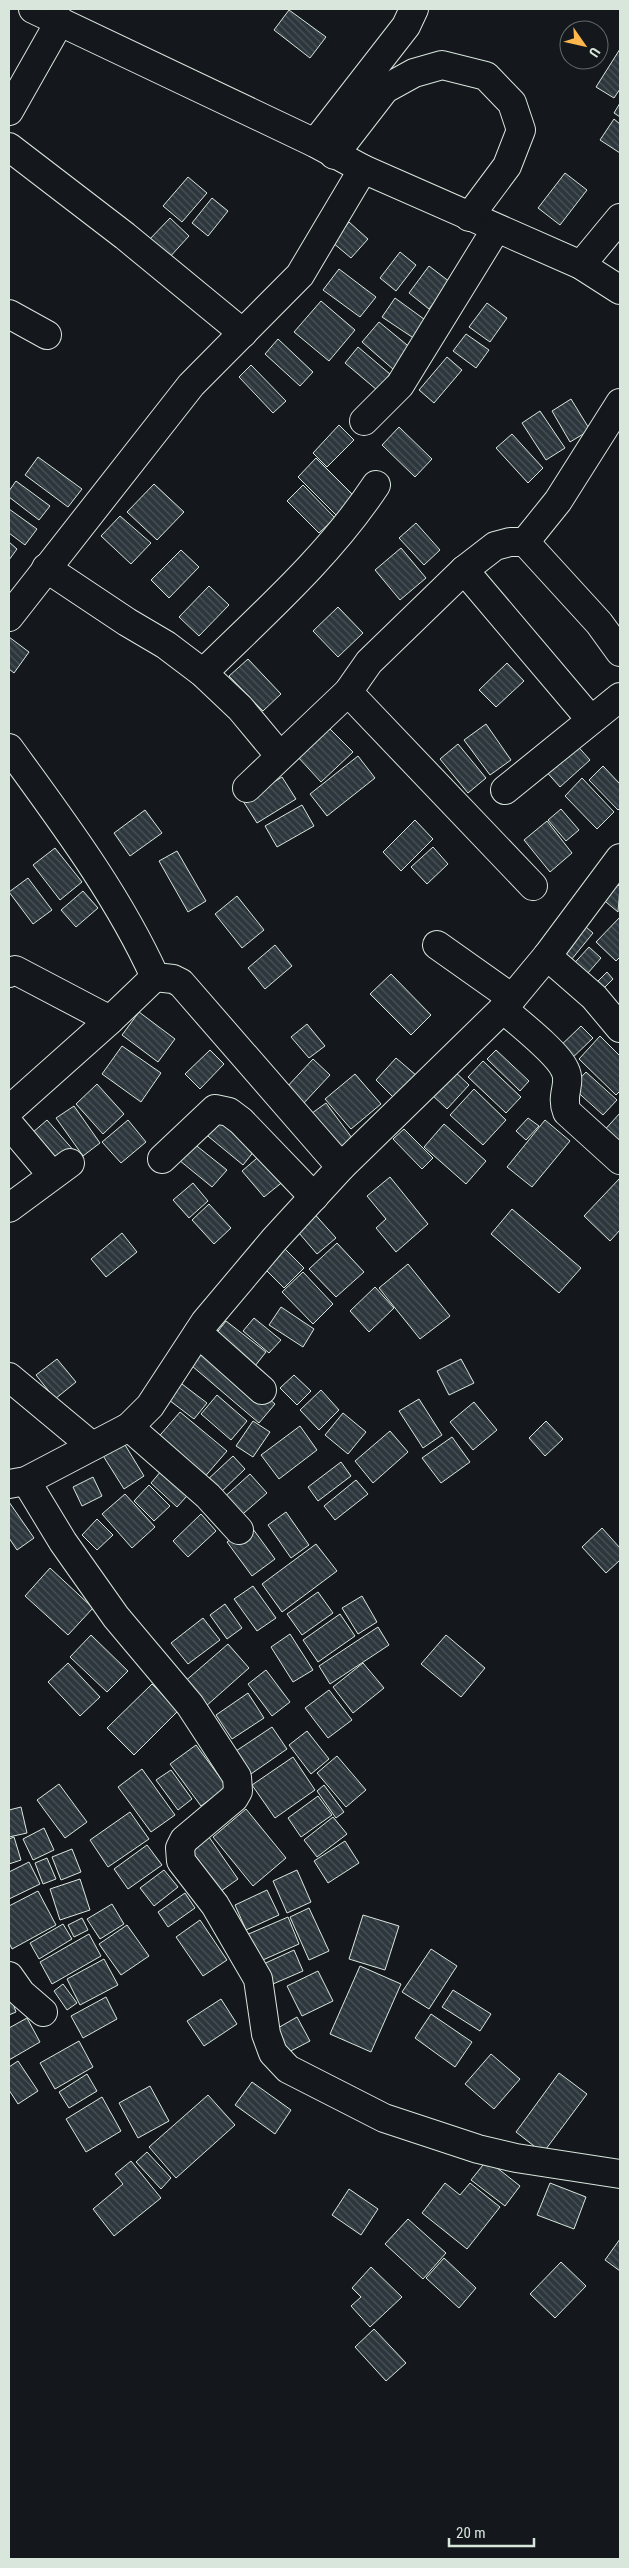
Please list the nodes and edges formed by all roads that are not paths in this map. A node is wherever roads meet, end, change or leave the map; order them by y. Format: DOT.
graph roads {
  1 [pos="33,9"];
  2 [pos="414,9"];
  3 [pos="60,21"];
  4 [pos="9,111"];
  5 [pos="9,147"];
  6 [pos="324,149"];
  7 [pos="363,169"];
  8 [pos="469,216"];
  9 [pos="620,218"];
  10 [pos="496,229"];
  11 [pos="581,265"];
  12 [pos="620,290"];
  13 [pos="9,314"];
  14 [pos="243,333"];
  15 [pos="47,335"];
  16 [pos="620,403"];
  17 [pos="364,422"];
  18 [pos="376,485"];
  19 [pos="525,542"];
  20 [pos="46,568"];
  21 [pos="464,570"];
  22 [pos="9,617"];
  23 [pos="620,652"];
  24 [pos="203,673"];
  25 [pos="348,692"];
  26 [pos="620,697"];
  27 [pos="591,720"];
  28 [pos="9,748"];
  29 [pos="280,756"];
  30 [pos="247,788"];
  31 [pos="505,790"];
  32 [pos="620,858"];
  33 [pos="533,886"];
  34 [pos="437,945"];
  35 [pos="548,956"];
  36 [pos="11,969"];
  37 [pos="155,977"];
  38 [pos="508,1004"];
  39 [pos="110,1020"];
  40 [pos="620,1028"];
  41 [pos="9,1110"];
  42 [pos="9,1124"];
  43 [pos="162,1159"];
  44 [pos="620,1160"];
  45 [pos="341,1167"];
  46 [pos="314,1197"];
  47 [pos="9,1208"];
  48 [pos="198,1333"];
  49 [pos="9,1377"];
  50 [pos="262,1390"];
  51 [pos="129,1427"];
  52 [pos="92,1446"];
  53 [pos="17,1482"];
  54 [pos="239,1530"];
  55 [pos="9,1976"];
  56 [pos="43,2012"];
  57 [pos="620,2174"];
  1 -- 3 [label="street"];
  2 -- 6 [label="street"];
  3 -- 4 [label="street"];
  3 -- 6 [label="street"];
  5 -- 14 [label="street"];
  6 -- 7 [label="street"];
  6 -- 8 [label="street"];
  7 -- 8 [label="street"];
  7 -- 14 [label="street"];
  8 -- 10 [label="street"];
  9 -- 11 [label="street"];
  10 -- 11 [label="street"];
  10 -- 17 [label="street"];
  11 -- 12 [label="street"];
  13 -- 15 [label="street"];
  14 -- 20 [label="street"];
  16 -- 19 [label="street"];
  18 -- 24 [label="street"];
  19 -- 21 [label="street"];
  19 -- 23 [label="street"];
  20 -- 22 [label="street"];
  20 -- 24 [label="street"];
  21 -- 25 [label="street"];
  21 -- 27 [label="street"];
  24 -- 29 [label="street"];
  25 -- 29 [label="street"];
  25 -- 33 [label="street"];
  26 -- 27 [label="street"];
  27 -- 31 [label="street"];
  28 -- 37 [label="street"];
  29 -- 30 [label="street"];
  32 -- 35 [label="street"];
  34 -- 38 [label="street"];
  35 -- 38 [label="street"];
  35 -- 40 [label="street"];
  36 -- 39 [label="street"];
  37 -- 39 [label="street"];
  37 -- 45 [label="street"];
  38 -- 44 [label="street"];
  38 -- 45 [label="street"];
  39 -- 41 [label="street"];
  42 -- 47 [label="street"];
  43 -- 46 [label="street"];
  45 -- 46 [label="street"];
  46 -- 48 [label="street"];
  48 -- 50 [label="street"];
  48 -- 51 [label="street"];
  49 -- 52 [label="street"];
  51 -- 52 [label="street"];
  51 -- 54 [label="street"];
  52 -- 53 [label="street"];
  53 -- 57 [label="street"];
  55 -- 56 [label="street"];
}
